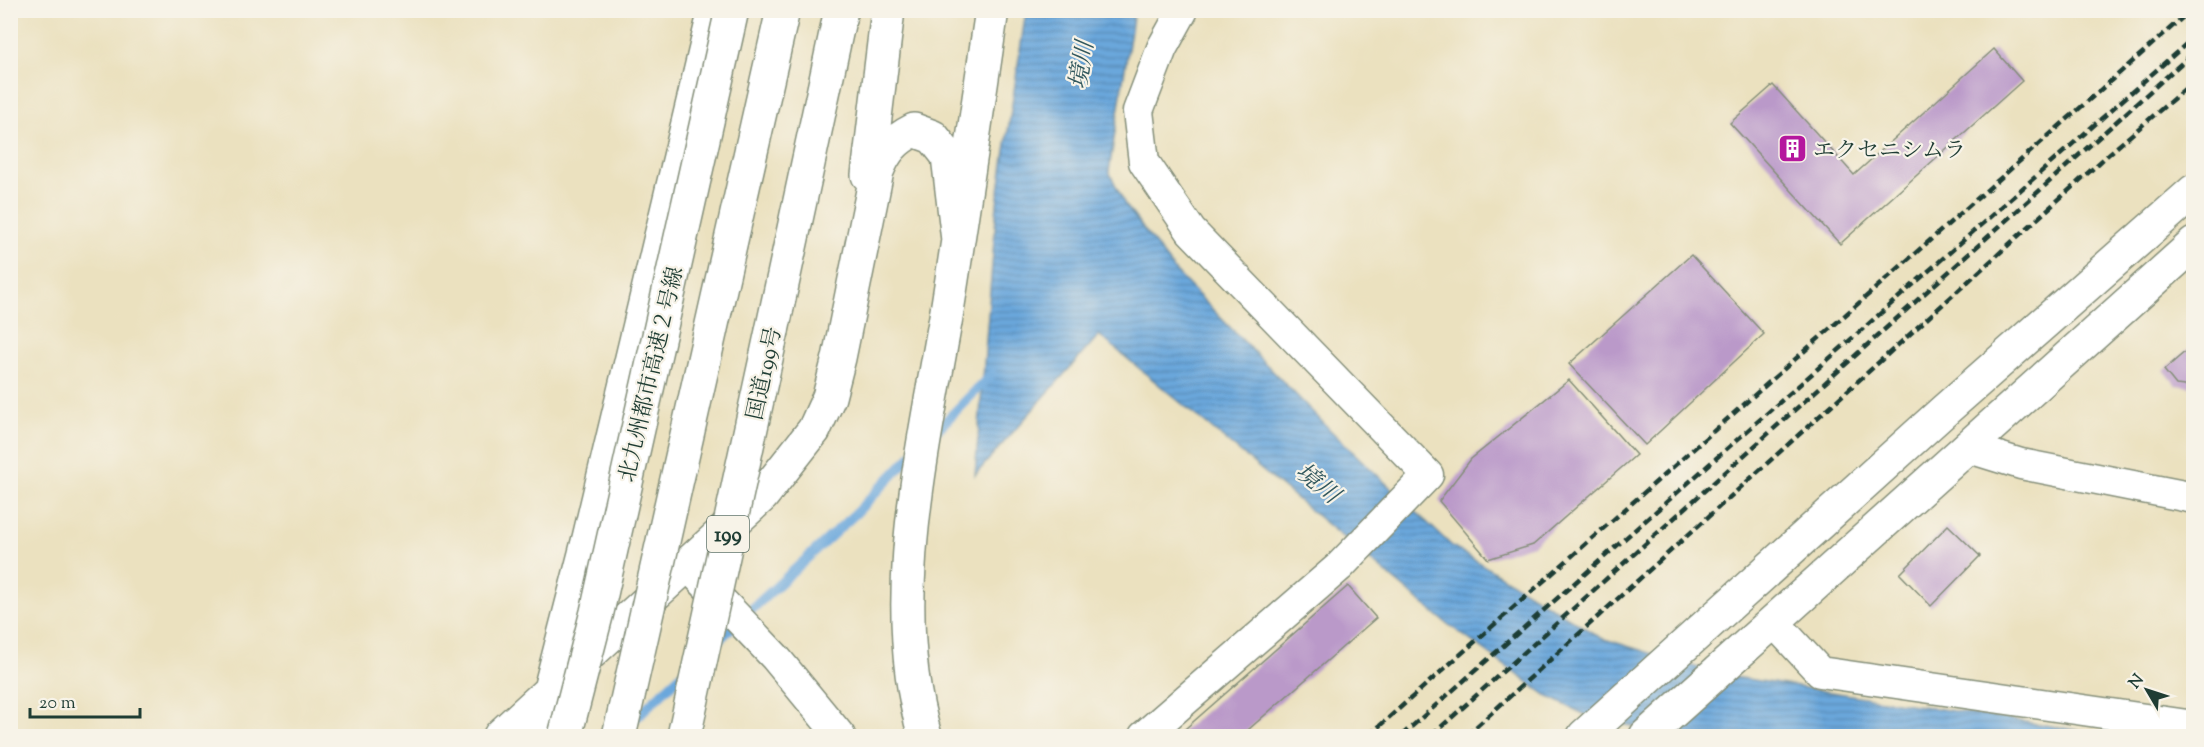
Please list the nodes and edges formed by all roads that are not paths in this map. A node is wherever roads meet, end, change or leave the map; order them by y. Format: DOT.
graph roads {
  1 [pos="715,10"];
  2 [pos="732,10"];
  3 [pos="783,10"];
  4 [pos="841,10"];
  5 [pos="852,10"];
  6 [pos="888,10"];
  7 [pos="992,10"];
  8 [pos="1183,10"];
  9 [pos="830,60"];
  10 [pos="2193,191"];
  11 [pos="958,240"];
  12 [pos="2193,244"];
  13 [pos="859,258"];
  14 [pos="1966,447"];
  15 [pos="2193,498"];
  16 [pos="688,566"];
  17 [pos="1773,621"];
  18 [pos="552,687"];
  19 [pos="2193,726"];
  20 [pos="500,736"];
  21 [pos="538,736"];
  22 [pos="565,736"];
  23 [pos="619,736"];
  24 [pos="684,736"];
  25 [pos="840,736"];
  26 [pos="925,736"];
  27 [pos="1144,736"];
  28 [pos="1584,736"];
  29 [pos="1646,736"];
  1 -- 18 [label="main road"];
  2 -- 22 [label="main road, 北九州都市高速２号線, bridge"];
  3 -- 23 [label="main road, bridge"];
  4 -- 9 [label="main road, 国道199号 / 199"];
  5 -- 9 [label="street"];
  6 -- 13 [label="main road"];
  7 -- 11 [label="main road"];
  8 -- 27 [label="street"];
  9 -- 24 [label="main road, 国道199号 / 199, bridge"];
  10 -- 28 [label="main road"];
  11 -- 13 [label="main road"];
  11 -- 26 [label="main road"];
  12 -- 14 [label="main road"];
  13 -- 16 [label="main road"];
  14 -- 15 [label="street"];
  14 -- 17 [label="main road"];
  16 -- 18 [label="main road"];
  16 -- 25 [label="street"];
  17 -- 19 [label="street"];
  17 -- 29 [label="main road"];
  18 -- 20 [label="main road"];
  18 -- 21 [label="main road"];
}
